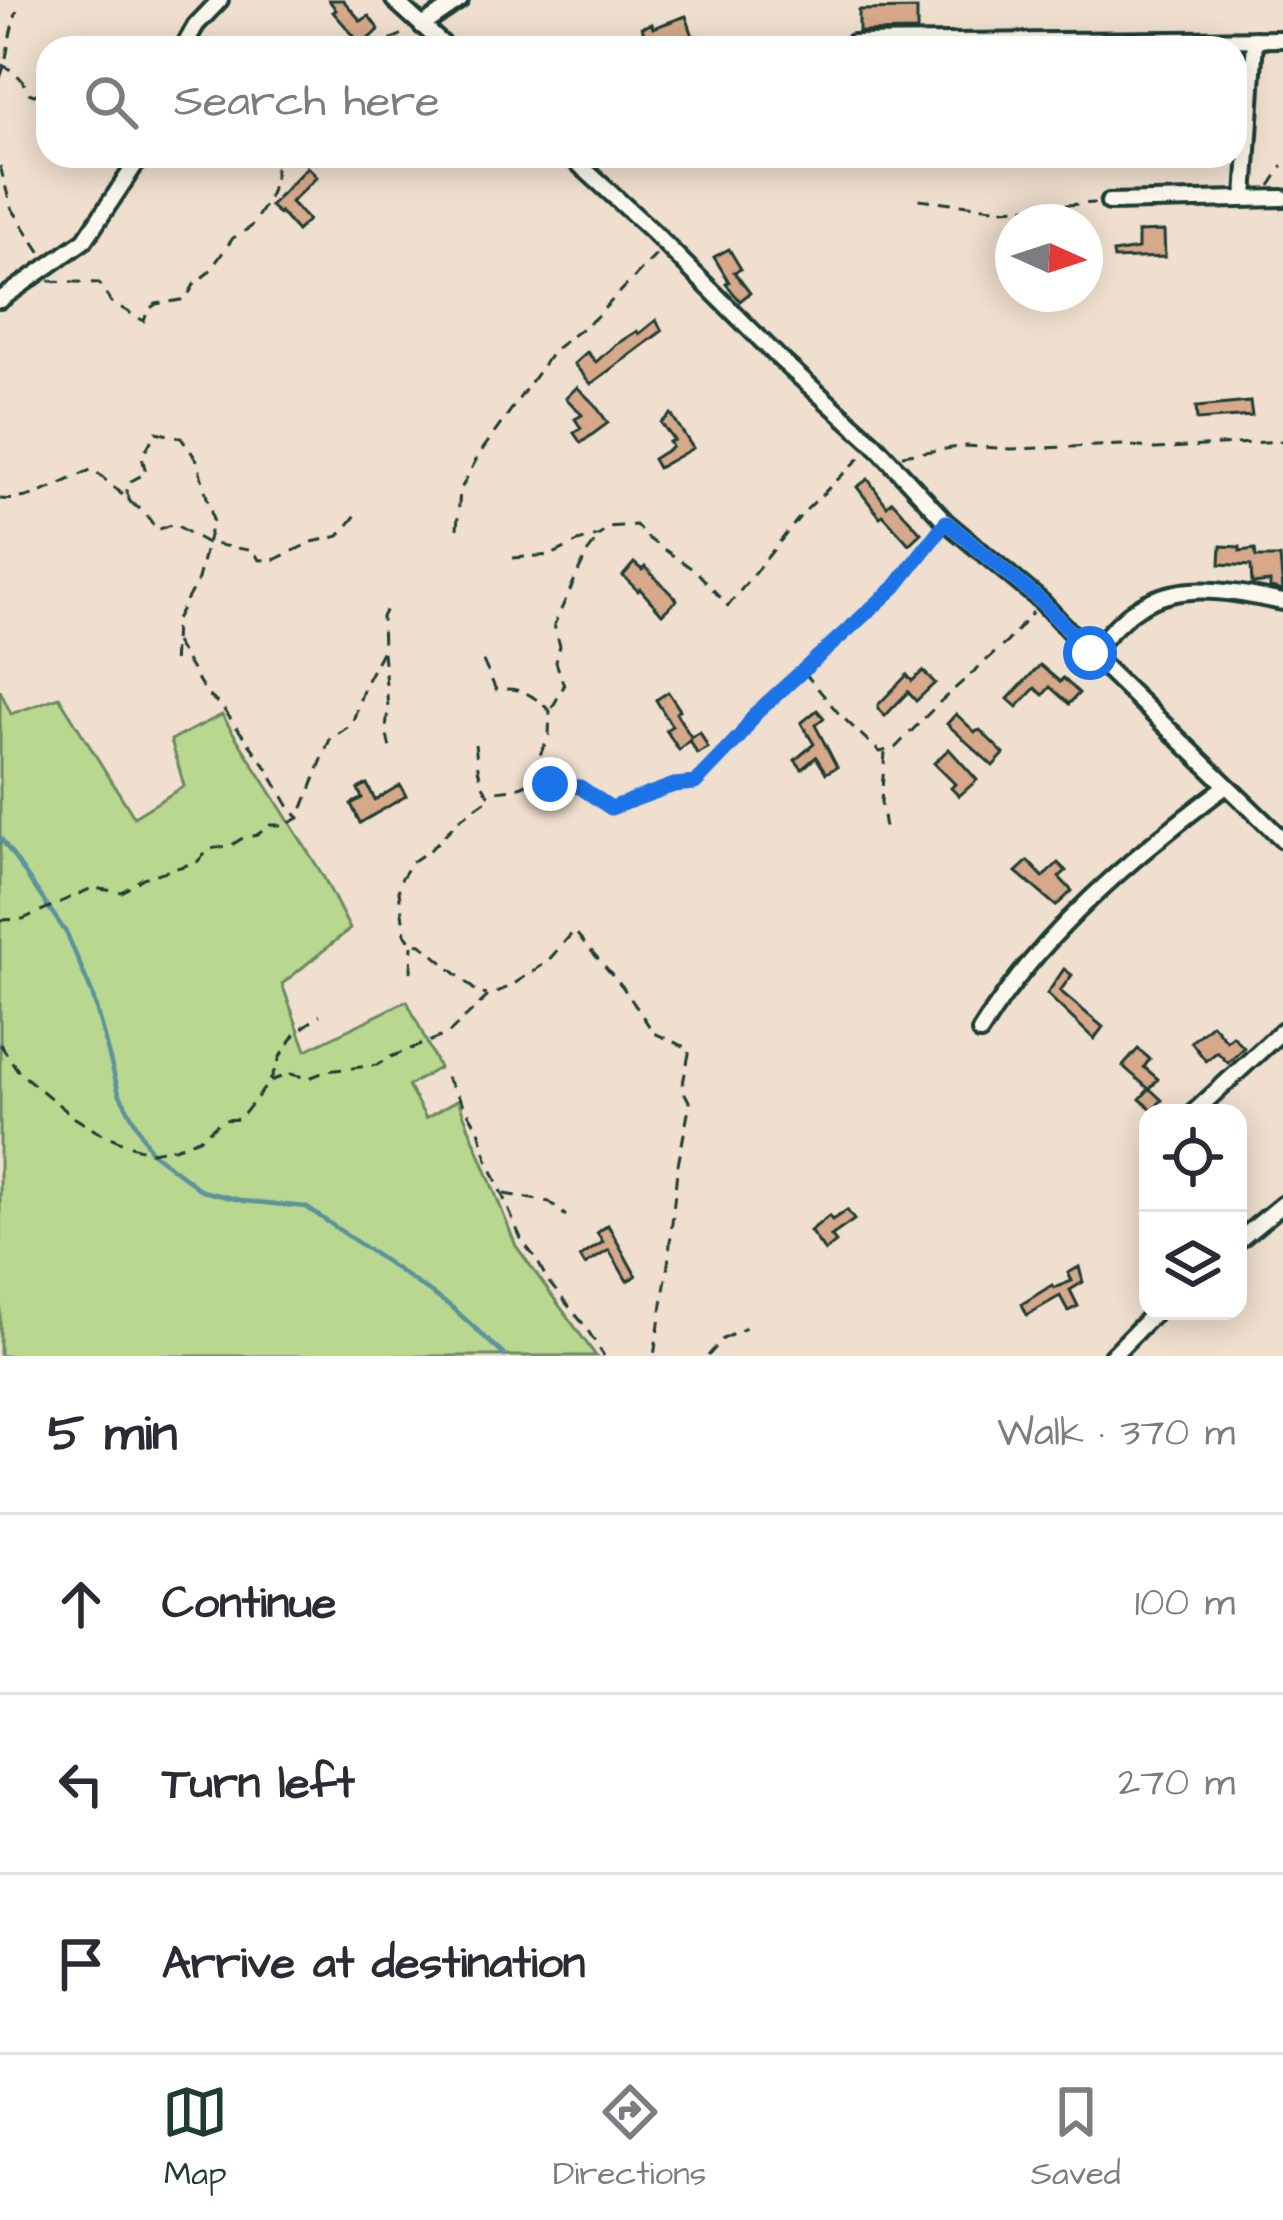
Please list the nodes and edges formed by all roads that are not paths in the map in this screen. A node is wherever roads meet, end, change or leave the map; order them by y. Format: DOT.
graph roads {
  1 [pos="220,0"];
  2 [pos="394,0"];
  3 [pos="460,0"];
  4 [pos="422,26"];
  5 [pos="191,36"];
  6 [pos="433,36"];
  7 [pos="1247,39"];
  8 [pos="1255,39"];
  9 [pos="1283,40"];
  10 [pos="1247,166"];
  11 [pos="133,168"];
  12 [pos="583,168"];
  13 [pos="1247,168"];
  14 [pos="1245,198"];
  15 [pos="1283,198"];
  16 [pos="1108,202"];
  17 [pos="0,300"];
  18 [pos="1283,602"];
  19 [pos="1090,653"];
  20 [pos="1226,786"];
  21 [pos="1283,839"];
  22 [pos="1283,1030"];
  23 [pos="980,1032"];
  24 [pos="1203,1104"];
  25 [pos="1283,1204"];
  26 [pos="1247,1234"];
  27 [pos="1147,1320"];
  28 [pos="1112,1356"];
  1 -- 5 [label="street"];
  2 -- 4 [label="street"];
  3 -- 4 [label="street"];
  4 -- 6 [label="street"];
  7 -- 8 [label="street"];
  8 -- 9 [label="street"];
  8 -- 10 [label="street"];
  11 -- 17 [label="street"];
  12 -- 19 [label="street"];
  13 -- 14 [label="street"];
  14 -- 15 [label="street"];
  14 -- 16 [label="street"];
  18 -- 19 [label="street"];
  19 -- 20 [label="street"];
  20 -- 21 [label="street"];
  20 -- 23 [label="street"];
  22 -- 24 [label="street"];
  25 -- 26 [label="street"];
  27 -- 28 [label="street"];
}
